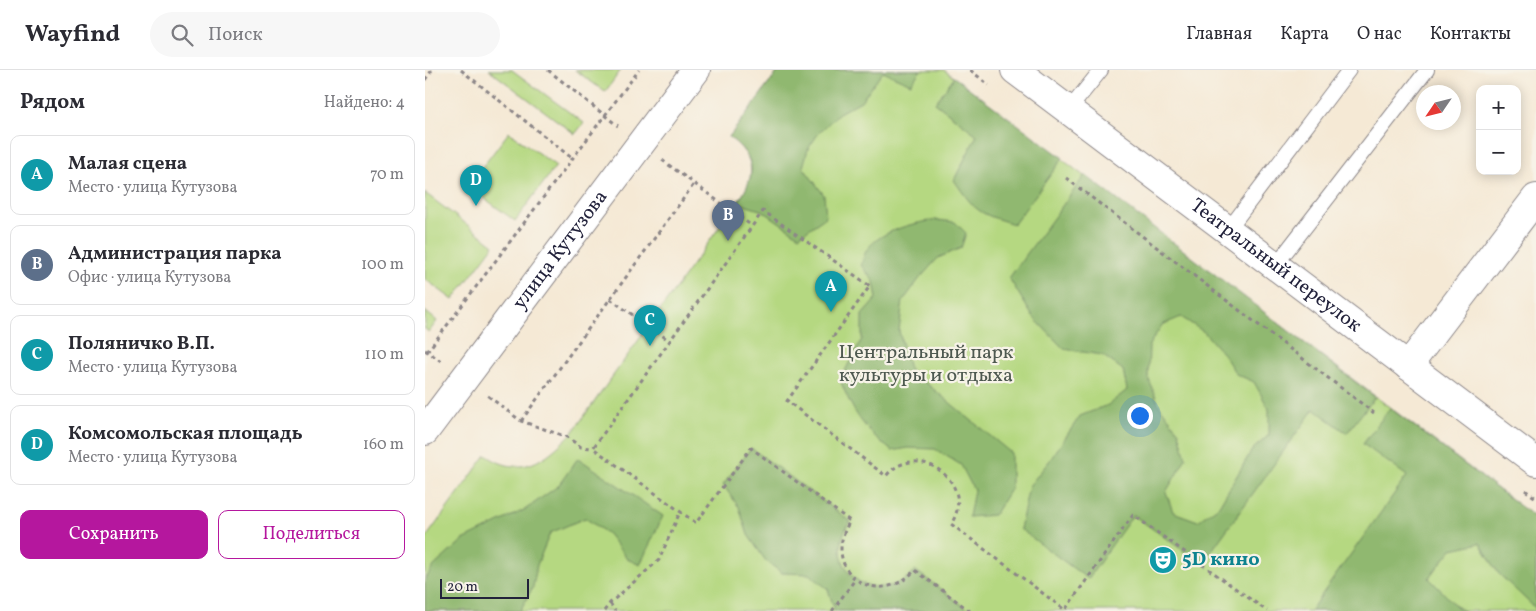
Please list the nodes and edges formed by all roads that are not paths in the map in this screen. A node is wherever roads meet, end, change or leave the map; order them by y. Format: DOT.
graph roads {
  1 [pos="696,70"];
  2 [pos="1015,70"];
  3 [pos="1101,70"];
  4 [pos="1349,70"];
  5 [pos="1427,70"];
  6 [pos="1069,111"];
  7 [pos="1536,198"];
  8 [pos="1228,230"];
  9 [pos="1275,266"];
  10 [pos="1408,366"];
  11 [pos="425,431"];
  12 [pos="1536,462"];
  1 -- 11 [label="street, улица Кутузова"];
  2 -- 6 [label="street, Театральный переулок"];
  3 -- 6 [label="lane"];
  4 -- 8 [label="lane"];
  5 -- 9 [label="lane"];
  6 -- 8 [label="street, Театральный переулок"];
  7 -- 10 [label="street"];
  8 -- 9 [label="street, Театральный переулок"];
  9 -- 10 [label="street, Театральный переулок"];
  10 -- 12 [label="street, Театральный переулок"];
}
